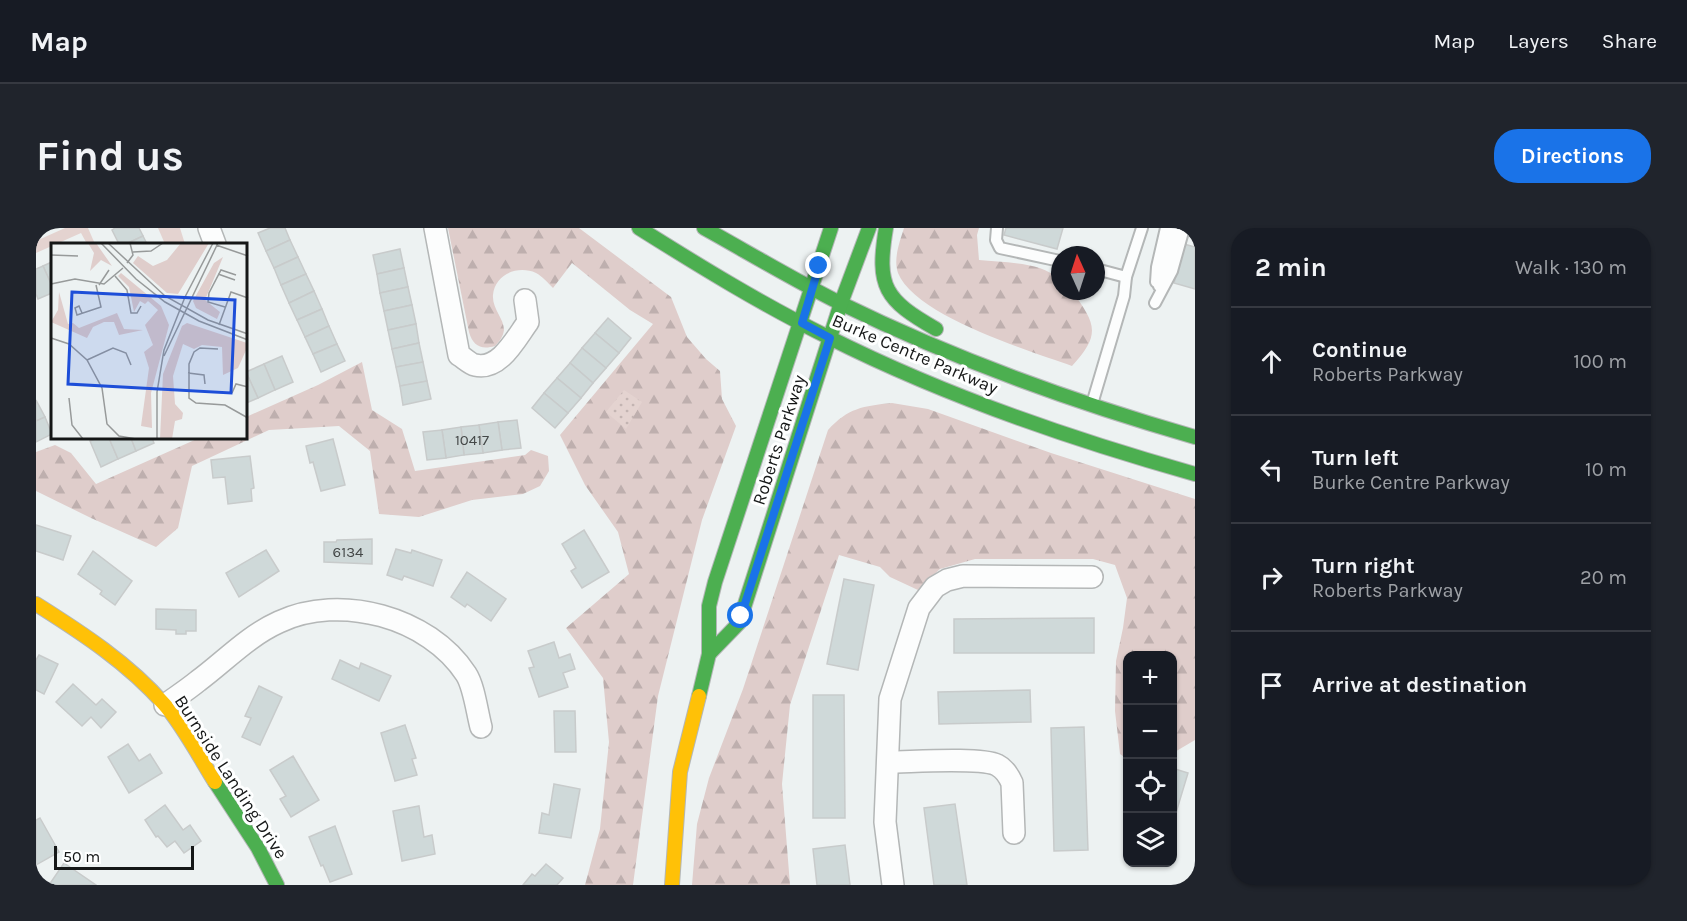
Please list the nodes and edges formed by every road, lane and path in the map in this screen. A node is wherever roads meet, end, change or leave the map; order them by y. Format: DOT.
graph roads {
  1 [pos="209,228"];
  2 [pos="435,228"];
  3 [pos="639,228"];
  4 [pos="704,228"];
  5 [pos="831,228"];
  6 [pos="869,228"];
  7 [pos="886,228"];
  8 [pos="997,228"];
  9 [pos="1142,228"];
  10 [pos="1166,228"];
  11 [pos="1175,228"];
  12 [pos="1184,228"];
  13 [pos="215,243"];
  14 [pos="1051,259"];
  15 [pos="1105,271"];
  16 [pos="1126,277"];
  17 [pos="812,288"];
  18 [pos="525,300"];
  19 [pos="841,303"];
  20 [pos="1155,303"];
  21 [pos="802,323"];
  22 [pos="953,337"];
  23 [pos="830,338"];
  24 [pos="980,350"];
  25 [pos="1091,406"];
  26 [pos="1195,437"];
  27 [pos="1195,474"];
  28 [pos="1092,577"];
  29 [pos="36,604"];
  30 [pos="709,654"];
  31 [pos="165,705"];
  32 [pos="481,727"];
  33 [pos="889,762"];
  34 [pos="1014,833"];
  35 [pos="277,885"];
  36 [pos="672,885"];
  37 [pos="893,885"];
  1 -- 13 [label="street"];
  2 -- 18 [label="street"];
  3 -- 21 [label="main road, Burke Centre Parkway"];
  4 -- 17 [label="main road, Burke Centre Parkway"];
  5 -- 17 [label="main road, Roberts Parkway"];
  6 -- 19 [label="main road, Roberts Parkway"];
  7 -- 22 [label="main road"];
  8 -- 14 [label="lane"];
  9 -- 16 [label="lane"];
  10 -- 20 [label="lane"];
  11 -- 20 [label="lane"];
  12 -- 20 [label="lane"];
  15 -- 16 [label="lane"];
  16 -- 25 [label="lane"];
  17 -- 19 [label="main road, Burke Centre Parkway"];
  17 -- 21 [label="main road, Roberts Parkway"];
  19 -- 23 [label="main road, Roberts Parkway"];
  19 -- 25 [label="main road, Burke Centre Parkway"];
  21 -- 23 [label="main road, Burke Centre Parkway"];
  21 -- 30 [label="main road, Roberts Parkway"];
  23 -- 27 [label="main road, Burke Centre Parkway"];
  23 -- 30 [label="main road, Roberts Parkway"];
  24 -- 25 [label="main road"];
  25 -- 26 [label="main road, Burke Centre Parkway"];
  28 -- 33 [label="street"];
  29 -- 31 [label="main road, Burnside Landing Drive"];
  30 -- 36 [label="main road, Roberts Parkway"];
  31 -- 32 [label="street"];
  31 -- 35 [label="main road, Burnside Landing Drive"];
  33 -- 34 [label="street"];
  33 -- 37 [label="street"];
}
